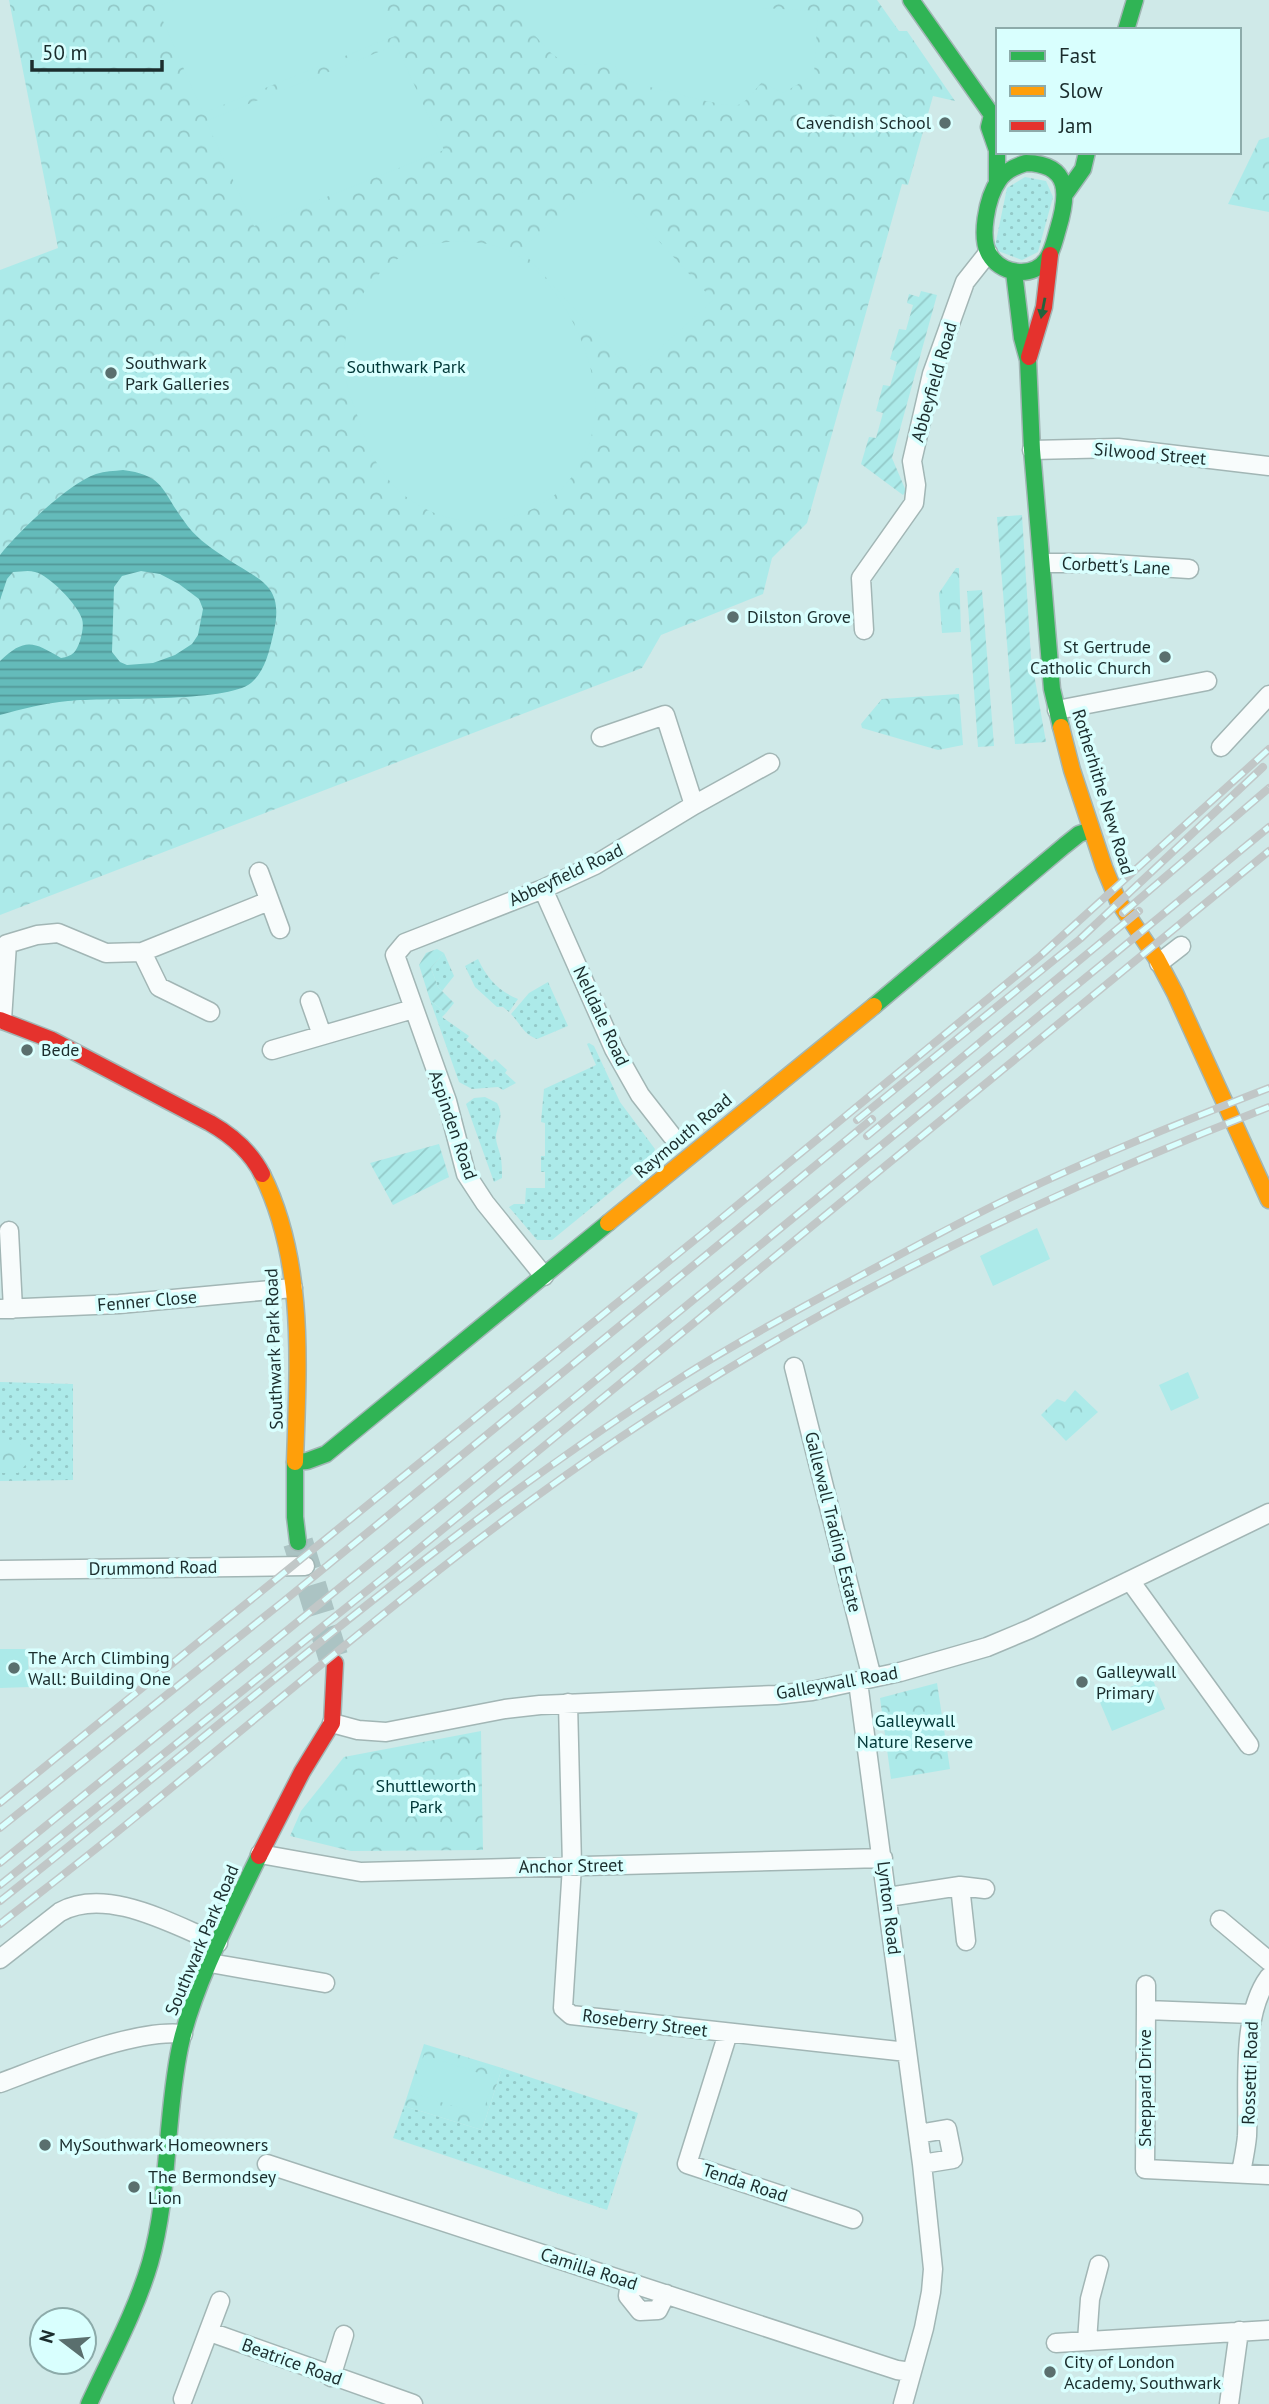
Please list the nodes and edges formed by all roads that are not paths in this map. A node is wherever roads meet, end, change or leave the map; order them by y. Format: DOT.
graph roads {
  1 [pos="911,0"];
  2 [pos="1135,0"];
  3 [pos="1127,28"];
  4 [pos="995,116"];
  5 [pos="996,145"];
  6 [pos="998,154"];
  7 [pos="1073,154"];
  8 [pos="1087,154"];
  9 [pos="1028,157"];
  10 [pos="1052,170"];
  11 [pos="997,183"];
  12 [pos="1066,193"];
  13 [pos="988,253"];
  14 [pos="1050,255"];
  15 [pos="1014,272"];
  16 [pos="1028,360"];
  17 [pos="1031,450"];
  18 [pos="1269,466"];
  19 [pos="1043,563"];
  20 [pos="1189,569"];
  21 [pos="864,630"];
  22 [pos="1207,681"];
  23 [pos="1269,695"];
  24 [pos="1057,710"];
  25 [pos="601,737"];
  26 [pos="1221,747"];
  27 [pos="770,763"];
  28 [pos="694,805"];
  29 [pos="1091,830"];
  30 [pos="259,872"];
  31 [pos="543,889"];
  32 [pos="270,901"];
  33 [pos="280,929"];
  34 [pos="1181,946"];
  35 [pos="142,951"];
  36 [pos="396,955"];
  37 [pos="1160,963"];
  38 [pos="310,1001"];
  39 [pos="413,1009"];
  40 [pos="211,1012"];
  41 [pos="1,1020"];
  42 [pos="322,1035"];
  43 [pos="272,1050"];
  44 [pos="672,1136"];
  45 [pos="1269,1200"];
  46 [pos="9,1231"];
  47 [pos="544,1276"];
  48 [pos="293,1288"];
  49 [pos="6,1309"];
  50 [pos="794,1367"];
  51 [pos="295,1462"];
  52 [pos="1269,1513"];
  53 [pos="298,1542"];
  54 [pos="305,1566"];
  55 [pos="0,1570"];
  56 [pos="1130,1582"];
  57 [pos="335,1663"];
  58 [pos="865,1680"];
  59 [pos="568,1703"];
  60 [pos="332,1723"];
  61 [pos="1249,1745"];
  62 [pos="260,1854"];
  63 [pos="883,1858"];
  64 [pos="572,1866"];
  65 [pos="960,1886"];
  66 [pos="985,1889"];
  67 [pos="888,1897"];
  68 [pos="1220,1920"];
  69 [pos="966,1941"];
  70 [pos="218,1943"];
  71 [pos="0,1959"];
  72 [pos="1269,1961"];
  73 [pos="210,1963"];
  74 [pos="1269,1978"];
  75 [pos="325,1983"];
  76 [pos="1146,1985"];
  77 [pos="1146,2010"];
  78 [pos="1252,2014"];
  79 [pos="728,2033"];
  80 [pos="183,2034"];
  81 [pos="907,2052"];
  82 [pos="0,2082"];
  83 [pos="918,2134"];
  84 [pos="267,2164"];
  85 [pos="922,2164"];
  86 [pos="1241,2173"];
  87 [pos="1269,2175"];
  88 [pos="853,2219"];
  89 [pos="1099,2265"];
  90 [pos="630,2282"];
  91 [pos="666,2294"];
  92 [pos="220,2301"];
  93 [pos="1269,2330"];
  94 [pos="210,2332"];
  95 [pos="1239,2332"];
  96 [pos="344,2335"];
  97 [pos="1087,2341"];
  98 [pos="1056,2343"];
  99 [pos="911,2372"];
  100 [pos="331,2376"];
  101 [pos="183,2399"];
  102 [pos="1233,2403"];
  103 [pos="89,2404"];
  104 [pos="414,2404"];
  105 [pos="903,2404"];
  1 -- 4 [label="main road"];
  2 -- 3 [label="main road"];
  4 -- 5 [label="main road"];
  6 -- 11 [label="main road"];
  7 -- 10 [label="main road"];
  8 -- 12 [label="main road"];
  9 -- 10 [label="main road"];
  9 -- 11 [label="main road"];
  10 -- 12 [label="main road"];
  11 -- 13 [label="main road"];
  12 -- 14 [label="main road"];
  13 -- 15 [label="main road"];
  13 -- 21 [label="street, Abbeyfield Road"];
  14 -- 15 [label="main road"];
  14 -- 16 [label="main road, Rotherhithe New Road, one-way"];
  15 -- 16 [label="main road, Rotherhithe New Road"];
  16 -- 17 [label="main road, Rotherhithe New Road"];
  17 -- 18 [label="street, Silwood Street"];
  17 -- 19 [label="main road, Rotherhithe New Road"];
  19 -- 20 [label="street, Corbett's Lane"];
  19 -- 24 [label="main road, Rotherhithe New Road"];
  22 -- 24 [label="street"];
  23 -- 26 [label="street"];
  24 -- 29 [label="main road, Rotherhithe New Road"];
  25 -- 28 [label="street"];
  27 -- 28 [label="street, Abbeyfield Road"];
  28 -- 31 [label="street, Abbeyfield Road"];
  29 -- 37 [label="main road, Rotherhithe New Road"];
  29 -- 47 [label="main road, Raymouth Road"];
  30 -- 32 [label="street"];
  31 -- 36 [label="street, Abbeyfield Road"];
  31 -- 44 [label="street, Nelldale Road"];
  32 -- 33 [label="street"];
  32 -- 35 [label="street"];
  34 -- 37 [label="street"];
  35 -- 40 [label="street"];
  35 -- 41 [label="street"];
  36 -- 39 [label="street, Aspinden Road"];
  37 -- 45 [label="main road, Rotherhithe New Road"];
  38 -- 42 [label="street"];
  39 -- 42 [label="street"];
  39 -- 47 [label="street, Aspinden Road"];
  41 -- 48 [label="main road, Southwark Park Road"];
  42 -- 43 [label="street"];
  46 -- 49 [label="street"];
  47 -- 51 [label="main road, Raymouth Road"];
  48 -- 49 [label="street, Fenner Close"];
  48 -- 51 [label="main road, Southwark Park Road"];
  50 -- 58 [label="street, Gallewall Trading Estate"];
  51 -- 53 [label="main road, Southwark Park Road"];
  52 -- 56 [label="street, Galleywall Road"];
  54 -- 55 [label="street, Drummond Road"];
  56 -- 58 [label="street, Galleywall Road"];
  56 -- 61 [label="street"];
  57 -- 60 [label="main road, Southwark Park Road"];
  58 -- 59 [label="street, Galleywall Road"];
  58 -- 63 [label="street, Lynton Road"];
  59 -- 60 [label="street, Galleywall Road"];
  59 -- 64 [label="street, Roseberry Street"];
  60 -- 62 [label="main road, Southwark Park Road"];
  62 -- 64 [label="street, Anchor Street"];
  62 -- 70 [label="main road, Southwark Park Road"];
  63 -- 64 [label="street, Anchor Street"];
  63 -- 67 [label="street, Lynton Road"];
  64 -- 79 [label="street, Roseberry Street"];
  65 -- 66 [label="street"];
  65 -- 67 [label="street"];
  65 -- 69 [label="street"];
  67 -- 81 [label="street, Lynton Road"];
  68 -- 72 [label="street"];
  70 -- 71 [label="street"];
  70 -- 73 [label="main road, Southwark Park Road"];
  73 -- 75 [label="street"];
  73 -- 80 [label="main road, Southwark Park Road"];
  74 -- 78 [label="street, Rossetti Road"];
  76 -- 77 [label="street, Sheppard Drive"];
  77 -- 78 [label="street, Sheppard Drive"];
  77 -- 86 [label="street, Sheppard Drive"];
  78 -- 86 [label="street, Rossetti Road"];
  79 -- 81 [label="street, Roseberry Street"];
  79 -- 88 [label="street, Tenda Road"];
  80 -- 82 [label="street"];
  80 -- 103 [label="main road, Southwark Park Road"];
  81 -- 83 [label="street, Lynton Road"];
  83 -- 85 [label="street, Lynton Road"];
  83 -- 85 [label="street"];
  84 -- 90 [label="street, Camilla Road"];
  85 -- 99 [label="street, Lynton Road"];
  86 -- 87 [label="street, Sheppard Drive"];
  89 -- 97 [label="street"];
  90 -- 91 [label="street, Camilla Road"];
  90 -- 91 [label="street"];
  91 -- 99 [label="street, Camilla Road"];
  92 -- 94 [label="street"];
  93 -- 95 [label="street"];
  94 -- 100 [label="street, Beatrice Road"];
  94 -- 101 [label="street"];
  95 -- 97 [label="street"];
  95 -- 102 [label="street"];
  96 -- 100 [label="street"];
  97 -- 98 [label="street"];
  99 -- 105 [label="street, Lynton Road"];
  100 -- 104 [label="street, Beatrice Road"];
}
